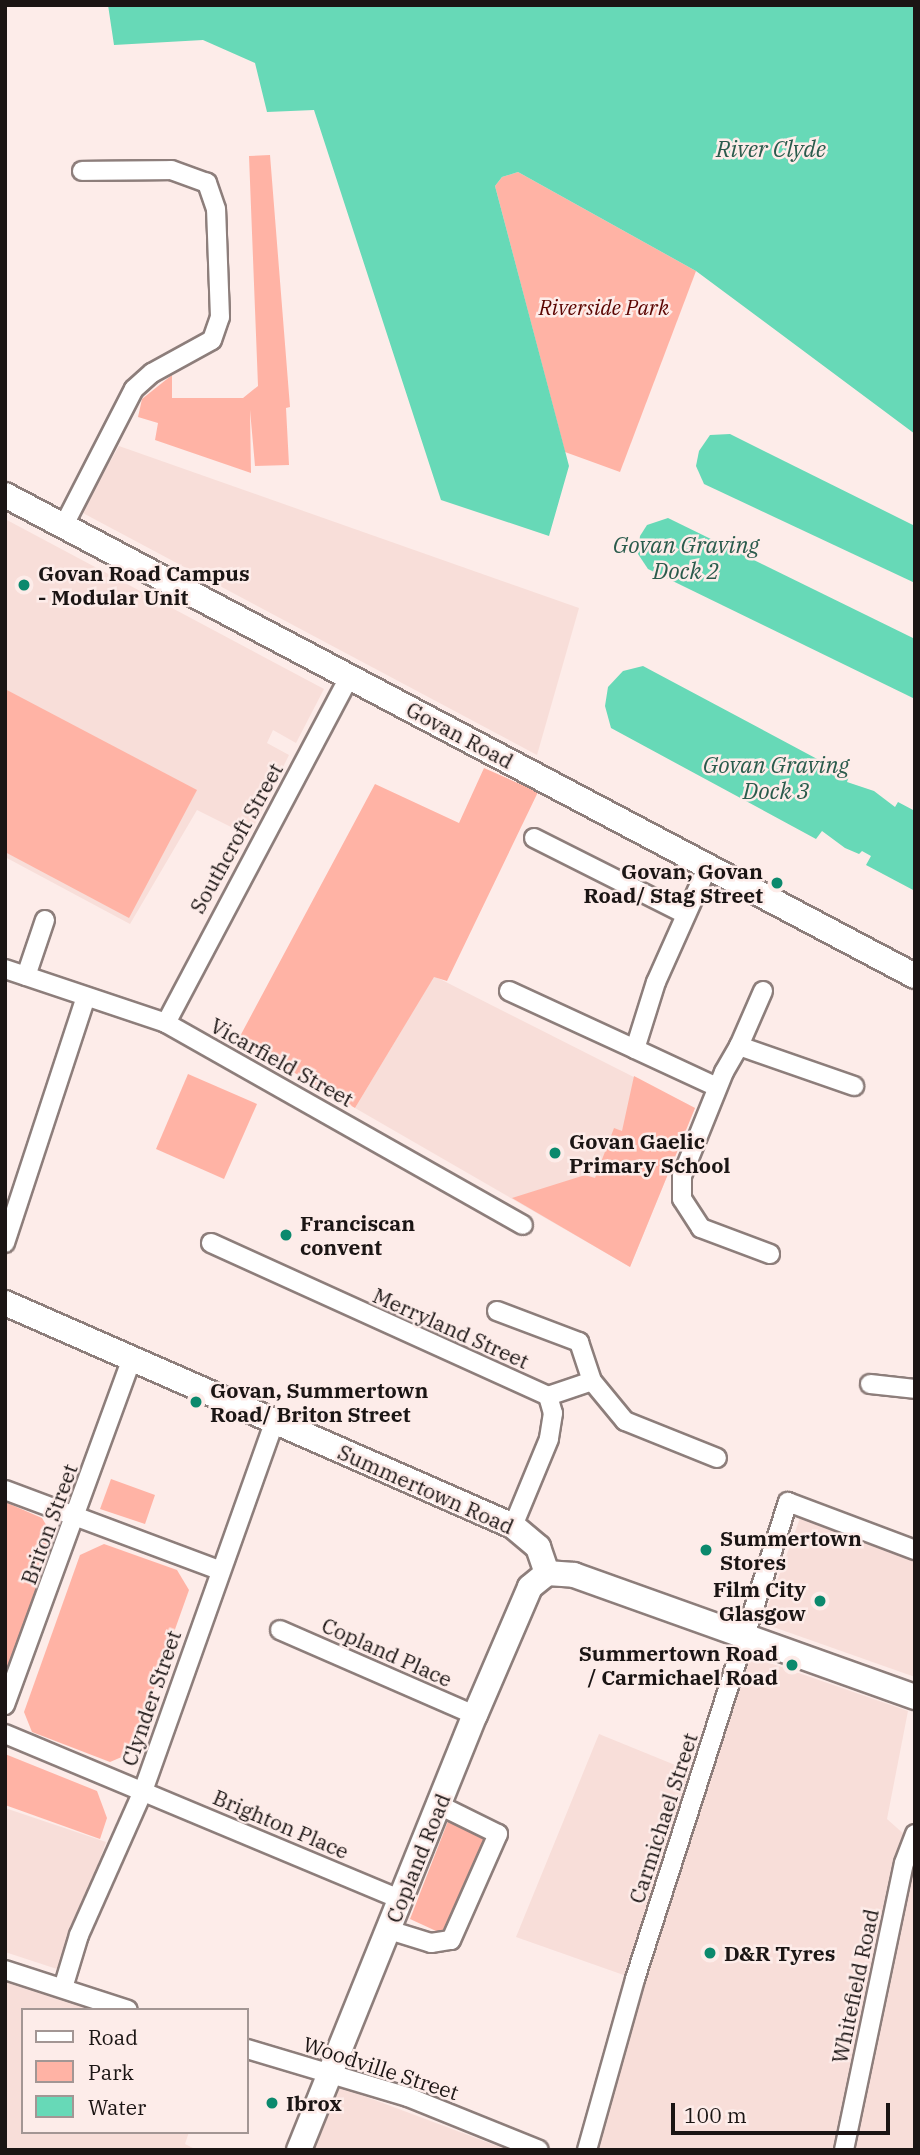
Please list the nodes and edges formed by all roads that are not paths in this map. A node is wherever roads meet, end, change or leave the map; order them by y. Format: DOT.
graph roads {
  1 [pos="82,171"];
  2 [pos="5,495"];
  3 [pos="63,527"];
  4 [pos="349,677"];
  5 [pos="534,838"];
  6 [pos="708,866"];
  7 [pos="685,914"];
  8 [pos="45,920"];
  9 [pos="5,969"];
  10 [pos="26,976"];
  11 [pos="915,976"];
  12 [pos="509,991"];
  13 [pos="763,991"];
  14 [pos="86,997"];
  15 [pos="166,1023"];
  16 [pos="739,1046"];
  17 [pos="635,1049"];
  18 [pos="854,1086"];
  19 [pos="717,1087"];
  20 [pos="523,1225"];
  21 [pos="5,1243"];
  22 [pos="211,1243"];
  23 [pos="770,1254"];
  24 [pos="5,1303"];
  25 [pos="497,1311"];
  26 [pos="132,1358"];
  27 [pos="592,1381"];
  28 [pos="870,1384"];
  29 [pos="915,1389"];
  30 [pos="548,1396"];
  31 [pos="275,1421"];
  32 [pos="717,1458"];
  33 [pos="5,1490"];
  34 [pos="77,1520"];
  35 [pos="513,1526"];
  36 [pos="915,1550"];
  37 [pos="219,1570"];
  38 [pos="547,1573"];
  39 [pos="280,1630"];
  40 [pos="745,1639"];
  41 [pos="915,1697"];
  42 [pos="5,1705"];
  43 [pos="475,1715"];
  44 [pos="5,1734"];
  45 [pos="143,1791"];
  46 [pos="439,1805"];
  47 [pos="915,1834"];
  48 [pos="401,1900"];
  49 [pos="389,1930"];
  50 [pos="5,1970"];
  51 [pos="63,1988"];
  52 [pos="122,2008"];
  53 [pos="248,2049"];
  54 [pos="332,2074"];
  55 [pos="299,2150"];
  56 [pos="539,2150"];
  57 [pos="587,2150"];
  58 [pos="844,2150"];
  1 -- 3 [label="street"];
  2 -- 3 [label="street, Govan Road"];
  3 -- 4 [label="street, Govan Road"];
  4 -- 6 [label="street, Govan Road"];
  4 -- 15 [label="street, Southcroft Street"];
  5 -- 7 [label="street"];
  6 -- 7 [label="street"];
  6 -- 11 [label="street, Govan Road"];
  7 -- 17 [label="street"];
  8 -- 10 [label="street"];
  9 -- 10 [label="street, Vicarfield Street"];
  10 -- 14 [label="street, Vicarfield Street"];
  12 -- 17 [label="street"];
  13 -- 16 [label="street"];
  14 -- 15 [label="street, Vicarfield Street"];
  14 -- 21 [label="street"];
  15 -- 20 [label="street, Vicarfield Street"];
  16 -- 18 [label="street"];
  16 -- 19 [label="street"];
  17 -- 19 [label="street"];
  19 -- 23 [label="street"];
  22 -- 30 [label="street, Merryland Street"];
  24 -- 26 [label="street, Summertown Road"];
  25 -- 27 [label="street"];
  26 -- 31 [label="street, Summertown Road"];
  26 -- 34 [label="street, Briton Street"];
  27 -- 30 [label="street"];
  27 -- 32 [label="street"];
  28 -- 29 [label="street"];
  30 -- 35 [label="street"];
  31 -- 35 [label="street, Summertown Road"];
  31 -- 37 [label="street, Clynder Street"];
  33 -- 34 [label="street"];
  34 -- 37 [label="street"];
  34 -- 42 [label="street, Briton Street"];
  35 -- 38 [label="street, Summertown Road"];
  36 -- 40 [label="street, Carmichael Street"];
  37 -- 45 [label="street, Clynder Street"];
  38 -- 40 [label="street"];
  38 -- 43 [label="street, Copland Road"];
  39 -- 43 [label="street, Copland Place"];
  40 -- 41 [label="street"];
  40 -- 57 [label="street, Carmichael Street"];
  43 -- 46 [label="street, Copland Road"];
  44 -- 45 [label="street, Brighton Place"];
  45 -- 48 [label="street, Brighton Place"];
  45 -- 51 [label="street, Clynder Street"];
  46 -- 48 [label="street, Copland Road"];
  46 -- 49 [label="street"];
  47 -- 58 [label="street, Whitefield Road"];
  48 -- 49 [label="street, Copland Road"];
  49 -- 54 [label="street, Copland Road"];
  50 -- 51 [label="street"];
  51 -- 52 [label="street"];
  53 -- 54 [label="street, Woodville Street"];
  54 -- 55 [label="street, Copland Road"];
  54 -- 56 [label="street, Woodville Street"];
}
